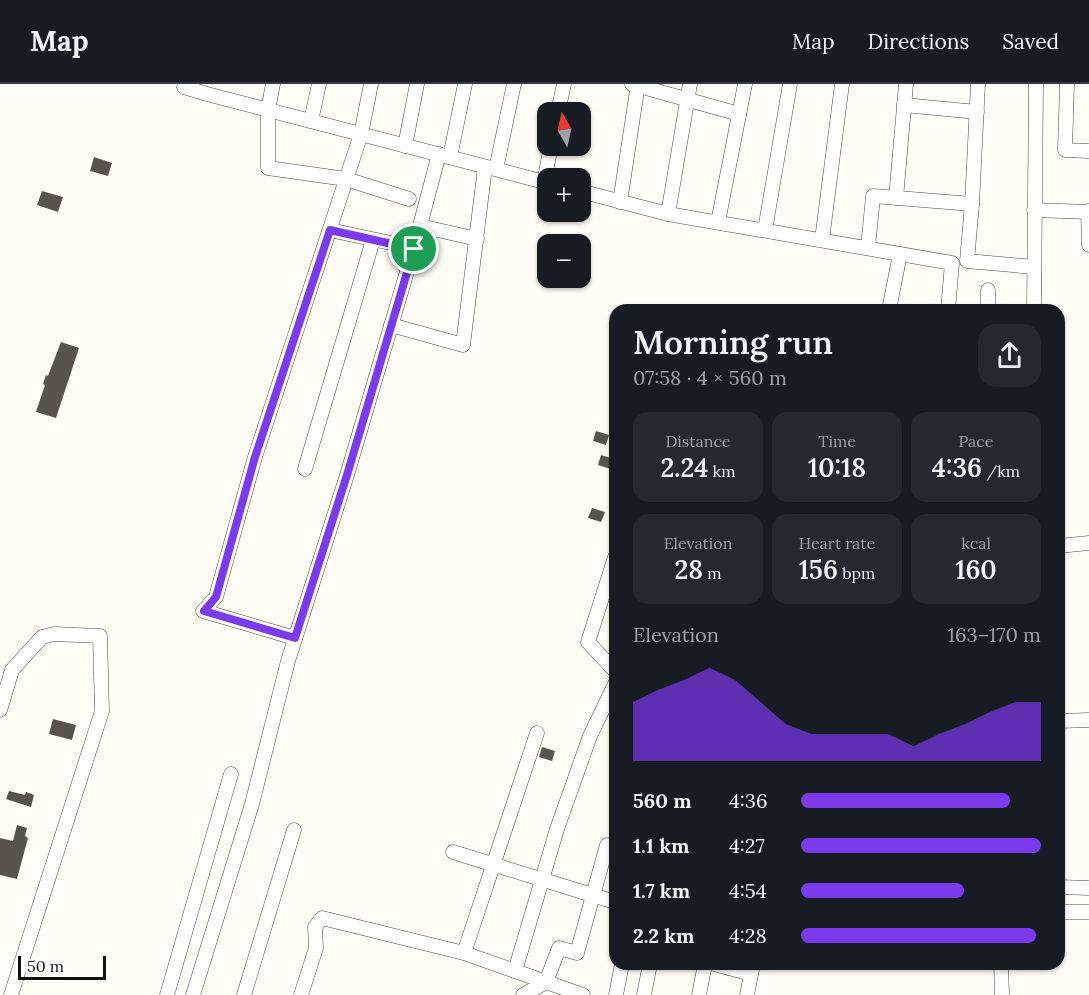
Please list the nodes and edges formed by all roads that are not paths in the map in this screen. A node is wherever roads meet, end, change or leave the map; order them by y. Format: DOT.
graph roads {
  1 [pos="185,84"];
  2 [pos="273,84"];
  3 [pos="319,84"];
  4 [pos="371,84"];
  5 [pos="417,84"];
  6 [pos="465,84"];
  7 [pos="514,84"];
  8 [pos="564,84"];
  9 [pos="636,84"];
  10 [pos="690,84"];
  11 [pos="745,84"];
  12 [pos="790,84"];
  13 [pos="842,84"];
  14 [pos="906,84"];
  15 [pos="978,84"];
  16 [pos="1036,84"];
  17 [pos="1067,84"];
  18 [pos="222,91"];
  19 [pos="688,99"];
  20 [pos="560,102"];
  21 [pos="904,105"];
  22 [pos="267,110"];
  23 [pos="976,112"];
  24 [pos="739,114"];
  25 [pos="311,121"];
  26 [pos="361,134"];
  27 [pos="405,146"];
  28 [pos="1089,151"];
  29 [pos="445,156"];
  30 [pos="491,168"];
  31 [pos="346,179"];
  32 [pos="537,180"];
  33 [pos="591,194"];
  34 [pos="896,198"];
  35 [pos="409,199"];
  36 [pos="620,201"];
  37 [pos="972,204"];
  38 [pos="1035,210"];
  39 [pos="1088,212"];
  40 [pos="668,214"];
  41 [pos="718,222"];
  42 [pos="420,226"];
  43 [pos="330,230"];
  44 [pos="765,230"];
  45 [pos="477,239"];
  46 [pos="373,240"];
  47 [pos="822,240"];
  48 [pos="1089,245"];
  49 [pos="868,248"];
  50 [pos="414,249"];
  51 [pos="900,254"];
  52 [pos="1034,267"];
  53 [pos="988,290"];
  54 [pos="891,304"];
  55 [pos="949,304"];
  56 [pos="988,304"];
  57 [pos="1034,304"];
  58 [pos="391,325"];
  59 [pos="305,469"];
  60 [pos="1089,543"];
  61 [pos="1065,545"];
  62 [pos="609,576"];
  63 [pos="295,638"];
  64 [pos="609,665"];
  65 [pos="609,696"];
  66 [pos="0,710"];
  67 [pos="1089,720"];
  68 [pos="1065,721"];
  69 [pos="537,733"];
  70 [pos="231,774"];
  71 [pos="294,830"];
  72 [pos="607,845"];
  73 [pos="453,852"];
  74 [pos="494,864"];
  75 [pos="542,879"];
  76 [pos="1065,887"];
  77 [pos="1089,888"];
  78 [pos="592,896"];
  79 [pos="609,900"];
  80 [pos="1065,912"];
  81 [pos="1089,912"];
  82 [pos="464,953"];
  83 [pos="621,970"];
  84 [pos="649,970"];
  85 [pos="704,970"];
  86 [pos="752,970"];
  87 [pos="1001,970"];
  88 [pos="515,971"];
  89 [pos="546,982"];
  90 [pos="10,995"];
  91 [pos="167,995"];
  92 [pos="193,995"];
  93 [pos="244,995"];
  94 [pos="301,995"];
  95 [pos="523,995"];
  96 [pos="583,995"];
  97 [pos="616,995"];
  98 [pos="644,995"];
  99 [pos="699,995"];
  100 [pos="747,995"];
  101 [pos="1002,995"];
  1 -- 18 [label="street"];
  2 -- 22 [label="street"];
  3 -- 25 [label="street"];
  4 -- 26 [label="street"];
  5 -- 27 [label="street"];
  6 -- 29 [label="street"];
  7 -- 30 [label="street"];
  8 -- 20 [label="street"];
  9 -- 19 [label="street"];
  9 -- 36 [label="street"];
  10 -- 19 [label="street"];
  11 -- 24 [label="street"];
  12 -- 44 [label="street"];
  13 -- 47 [label="street"];
  14 -- 21 [label="street"];
  15 -- 23 [label="street"];
  16 -- 38 [label="street"];
  17 -- 28 [label="street"];
  18 -- 22 [label="street"];
  19 -- 24 [label="street"];
  19 -- 40 [label="street"];
  21 -- 23 [label="street"];
  21 -- 34 [label="street"];
  22 -- 25 [label="street"];
  22 -- 31 [label="street"];
  23 -- 37 [label="street"];
  24 -- 41 [label="street"];
  25 -- 26 [label="street"];
  26 -- 27 [label="street"];
  26 -- 31 [label="street"];
  27 -- 29 [label="street"];
  29 -- 30 [label="street"];
  29 -- 42 [label="street"];
  30 -- 32 [label="street"];
  30 -- 45 [label="street"];
  31 -- 35 [label="street"];
  31 -- 43 [label="street"];
  33 -- 36 [label="street"];
  34 -- 37 [label="street"];
  34 -- 49 [label="street"];
  36 -- 40 [label="street"];
  37 -- 52 [label="street"];
  38 -- 39 [label="street"];
  38 -- 52 [label="street"];
  39 -- 48 [label="street"];
  40 -- 41 [label="street"];
  41 -- 44 [label="street"];
  42 -- 45 [label="street"];
  42 -- 50 [label="street"];
  43 -- 46 [label="street"];
  43 -- 63 [label="street"];
  44 -- 47 [label="street"];
  45 -- 58 [label="street"];
  46 -- 50 [label="street"];
  46 -- 59 [label="street"];
  47 -- 49 [label="street"];
  49 -- 51 [label="street"];
  50 -- 58 [label="street"];
  51 -- 54 [label="street"];
  51 -- 55 [label="street"];
  52 -- 57 [label="street"];
  53 -- 56 [label="street"];
  58 -- 63 [label="street"];
  60 -- 61 [label="street"];
  62 -- 64 [label="street"];
  63 -- 92 [label="street"];
  65 -- 75 [label="street"];
  66 -- 90 [label="street"];
  67 -- 68 [label="street"];
  69 -- 74 [label="street"];
  70 -- 91 [label="street"];
  71 -- 93 [label="street"];
  72 -- 78 [label="street"];
  73 -- 74 [label="street"];
  74 -- 75 [label="street"];
  74 -- 82 [label="street"];
  75 -- 78 [label="street"];
  75 -- 88 [label="street"];
  76 -- 77 [label="street"];
  78 -- 79 [label="street"];
  78 -- 89 [label="street"];
  80 -- 81 [label="street"];
  82 -- 88 [label="street"];
  82 -- 94 [label="street"];
  83 -- 97 [label="street"];
  84 -- 98 [label="street"];
  85 -- 99 [label="street"];
  86 -- 100 [label="street"];
  87 -- 101 [label="street"];
  88 -- 89 [label="street"];
  89 -- 95 [label="street"];
  89 -- 96 [label="street"];
}
